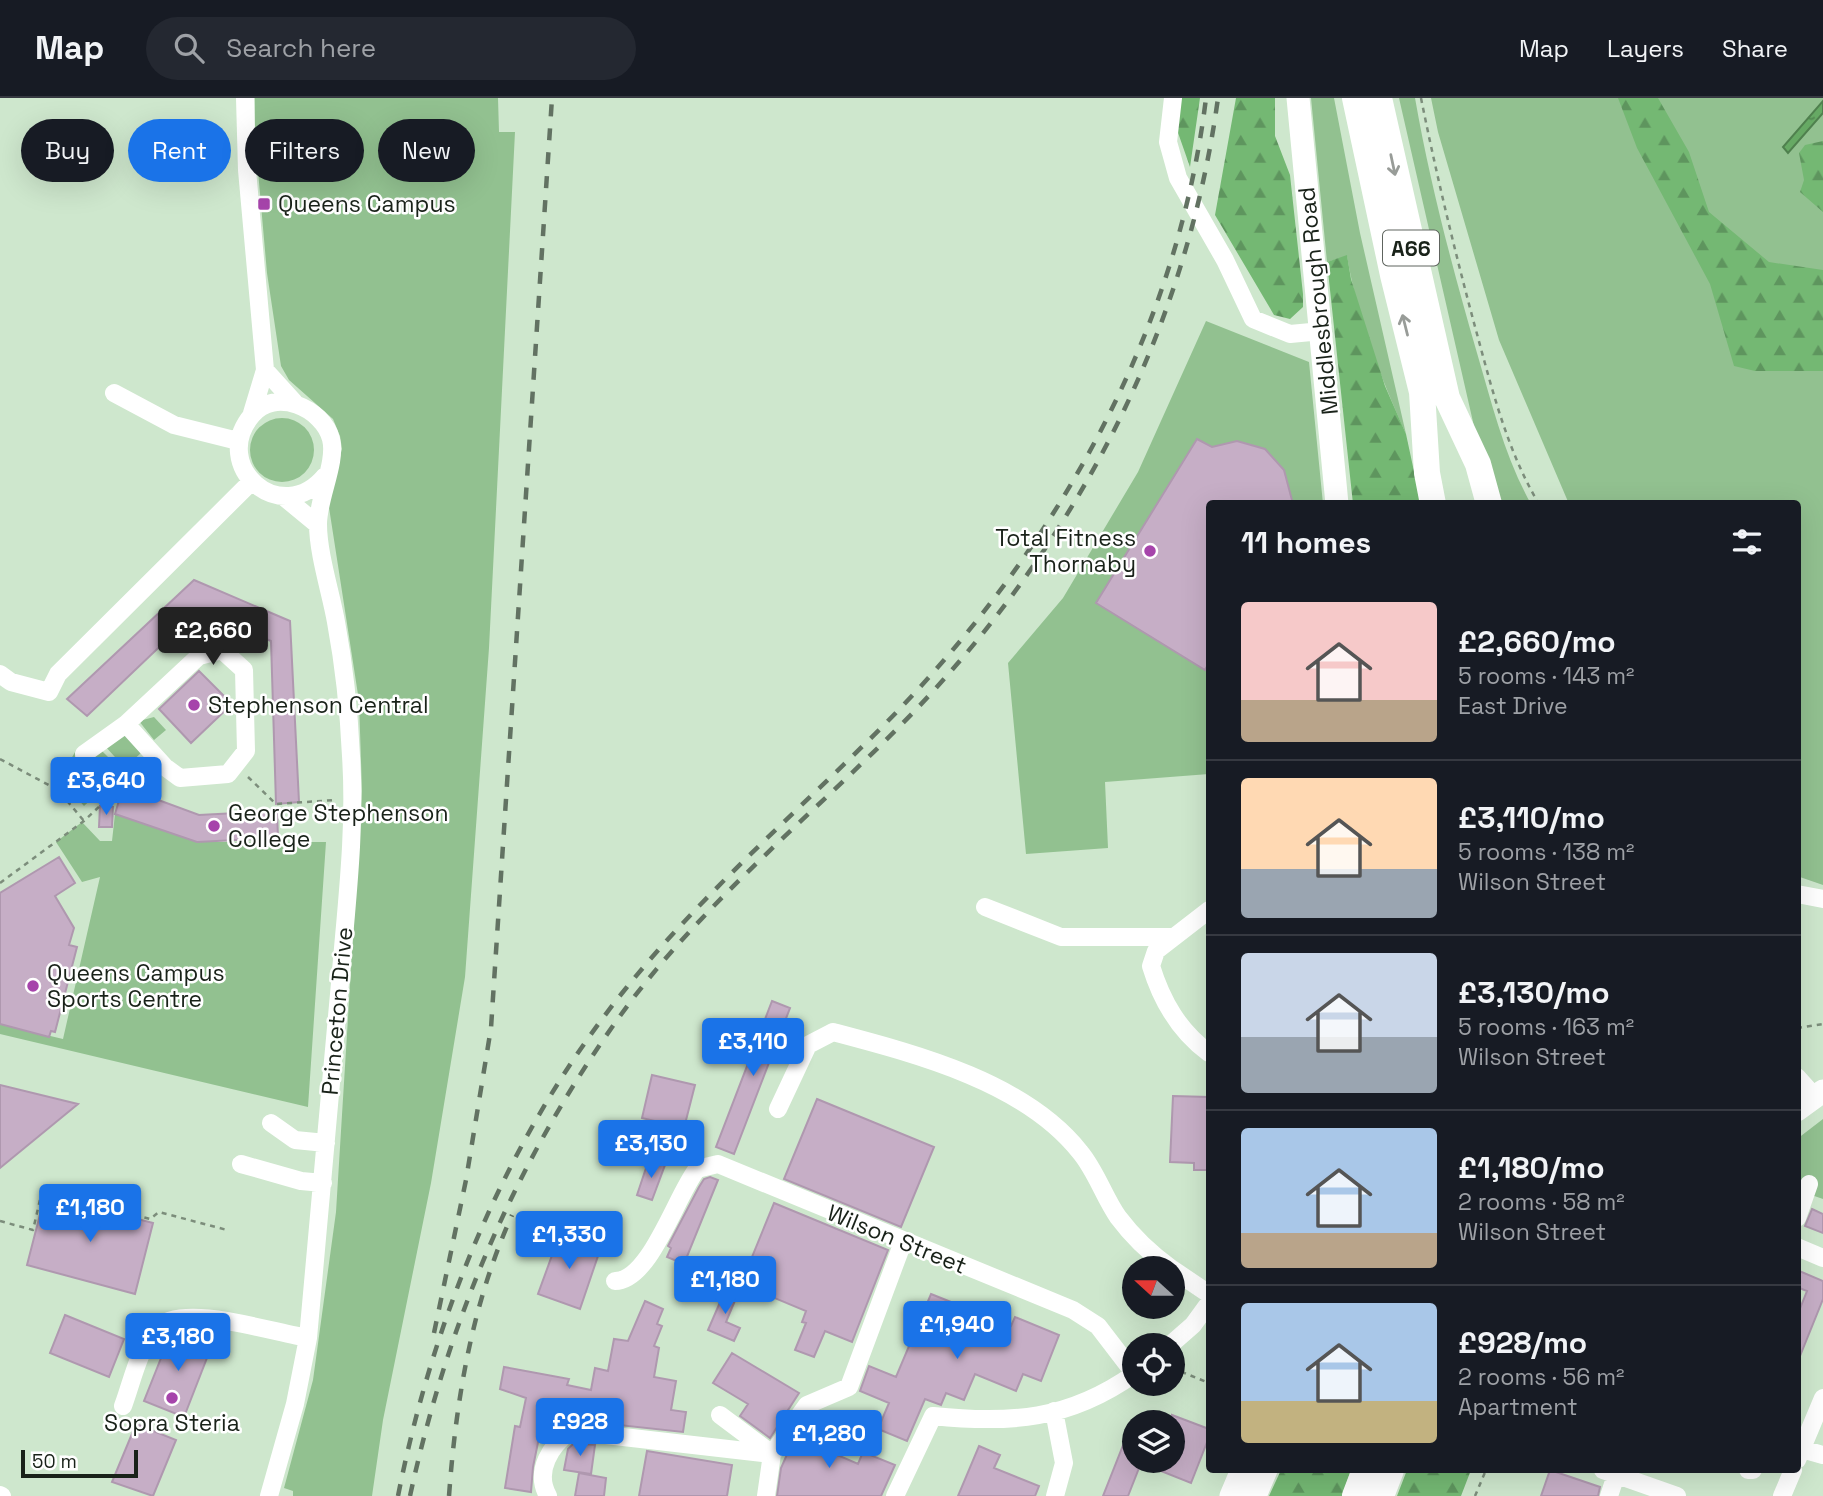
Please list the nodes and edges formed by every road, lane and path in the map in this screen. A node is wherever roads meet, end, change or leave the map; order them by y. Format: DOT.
graph roads {
  1 [pos="245,98"];
  2 [pos="1173,98"];
  3 [pos="1298,98"];
  4 [pos="1355,98"];
  5 [pos="1379,98"];
  6 [pos="1421,98"];
  7 [pos="1322,331"];
  8 [pos="265,370"];
  9 [pos="114,393"];
  10 [pos="1435,395"];
  11 [pos="294,402"];
  12 [pos="252,414"];
  13 [pos="238,441"];
  14 [pos="325,476"];
  15 [pos="251,482"];
  16 [pos="284,497"];
  17 [pos="1337,500"];
  18 [pos="1432,500"];
  19 [pos="1451,500"];
  20 [pos="1474,500"];
  21 [pos="1488,500"];
  22 [pos="1537,500"];
  23 [pos="318,525"];
  24 [pos="0,674"];
  25 [pos="126,724"];
  26 [pos="84,754"];
  27 [pos="154,755"];
  28 [pos="0,759"];
  29 [pos="236,765"];
  30 [pos="350,800"];
  31 [pos="84,821"];
  32 [pos="0,883"];
  33 [pos="1801,895"];
  34 [pos="1823,899"];
  35 [pos="985,907"];
  36 [pos="1206,912"];
  37 [pos="1171,937"];
  38 [pos="1823,1024"];
  39 [pos="1801,1027"];
  40 [pos="1206,1051"];
  41 [pos="1801,1083"];
  42 [pos="1812,1099"];
  43 [pos="778,1109"];
  44 [pos="271,1123"];
  45 [pos="326,1143"];
  46 [pos="242,1164"];
  47 [pos="323,1183"];
  48 [pos="1810,1184"];
  49 [pos="1801,1208"];
  50 [pos="0,1221"];
  51 [pos="227,1230"];
  52 [pos="903,1242"];
  53 [pos="1801,1249"];
  54 [pos="1156,1256"];
  55 [pos="1823,1258"];
  56 [pos="1185,1278"];
  57 [pos="615,1281"];
  58 [pos="1206,1292"];
  59 [pos="1206,1307"];
  60 [pos="1184,1333"];
  61 [pos="308,1338"];
  62 [pos="1122,1357"];
  63 [pos="1185,1373"];
  64 [pos="1122,1382"];
  65 [pos="1206,1382"];
  66 [pos="1823,1398"];
  67 [pos="122,1406"];
  68 [pos="1054,1411"];
  69 [pos="720,1415"];
  70 [pos="1801,1452"];
  71 [pos="772,1454"];
  72 [pos="1801,1454"];
  73 [pos="1823,1455"];
  74 [pos="1241,1473"];
  75 [pos="1265,1473"];
  76 [pos="1364,1473"];
  77 [pos="1390,1473"];
  78 [pos="1485,1473"];
  79 [pos="1610,1473"];
  80 [pos="1613,1473"];
  81 [pos="1792,1473"];
  82 [pos="268,1495"];
  83 [pos="548,1496"];
  84 [pos="766,1496"];
  85 [pos="895,1496"];
  86 [pos="1055,1496"];
  87 [pos="1231,1496"];
  88 [pos="1255,1496"];
  89 [pos="1355,1496"];
  90 [pos="1381,1496"];
  91 [pos="1475,1496"];
  92 [pos="1609,1496"];
  93 [pos="1676,1496"];
  94 [pos="1782,1496"];
  1 -- 8 [label="street"];
  2 -- 7 [label="street"];
  3 -- 7 [label="main road, Middlesbrough Road"];
  10 -- 4 [label="highway, A66, one-way"];
  5 -- 10 [label="highway, A66, one-way"];
  6 -- 22 [label="path"];
  7 -- 17 [label="main road, Middlesbrough Road"];
  8 -- 11 [label="street"];
  8 -- 12 [label="street"];
  9 -- 13 [label="street"];
  10 -- 18 [label="highway, A66"];
  10 -- 19 [label="highway, A66"];
  10 -- 20 [label="highway, A66"];
  10 -- 21 [label="highway"];
  11 -- 12 [label="street"];
  11 -- 14 [label="street"];
  12 -- 13 [label="street"];
  13 -- 15 [label="street"];
  14 -- 16 [label="street"];
  14 -- 23 [label="street, Princeton Drive"];
  15 -- 16 [label="street"];
  15 -- 24 [label="street"];
  16 -- 23 [label="street"];
  23 -- 30 [label="street, Princeton Drive"];
  25 -- 26 [label="street"];
  25 -- 27 [label="street"];
  25 -- 29 [label="street"];
  27 -- 29 [label="street"];
  27 -- 31 [label="path"];
  28 -- 31 [label="path"];
  29 -- 30 [label="path"];
  30 -- 45 [label="street, Princeton Drive"];
  31 -- 32 [label="path"];
  33 -- 34 [label="street"];
  35 -- 37 [label="street"];
  36 -- 37 [label="street"];
  37 -- 40 [label="street"];
  38 -- 39 [label="path"];
  41 -- 42 [label="street"];
  43 -- 54 [label="street"];
  44 -- 45 [label="street"];
  45 -- 47 [label="street, Princeton Drive"];
  46 -- 47 [label="street"];
  47 -- 61 [label="street, Princeton Drive"];
  48 -- 49 [label="street"];
  50 -- 51 [label="path"];
  52 -- 57 [label="street, Wilson Street"];
  52 -- 62 [label="street, Wilson Street"];
  52 -- 71 [label="street"];
  53 -- 55 [label="street"];
  56 -- 58 [label="street"];
  59 -- 60 [label="street"];
  61 -- 67 [label="street"];
  61 -- 82 [label="street, Princeton Drive"];
  63 -- 65 [label="path"];
  64 -- 68 [label="street"];
  66 -- 70 [label="street"];
  68 -- 85 [label="street"];
  68 -- 86 [label="street"];
  69 -- 71 [label="street"];
  71 -- 83 [label="street"];
  71 -- 84 [label="street"];
  72 -- 73 [label="street"];
  74 -- 87 [label="main road"];
  75 -- 88 [label="main road"];
  76 -- 89 [label="highway"];
  77 -- 90 [label="highway"];
  78 -- 91 [label="path"];
  79 -- 92 [label="street"];
  80 -- 93 [label="street"];
  81 -- 94 [label="street"];
}
